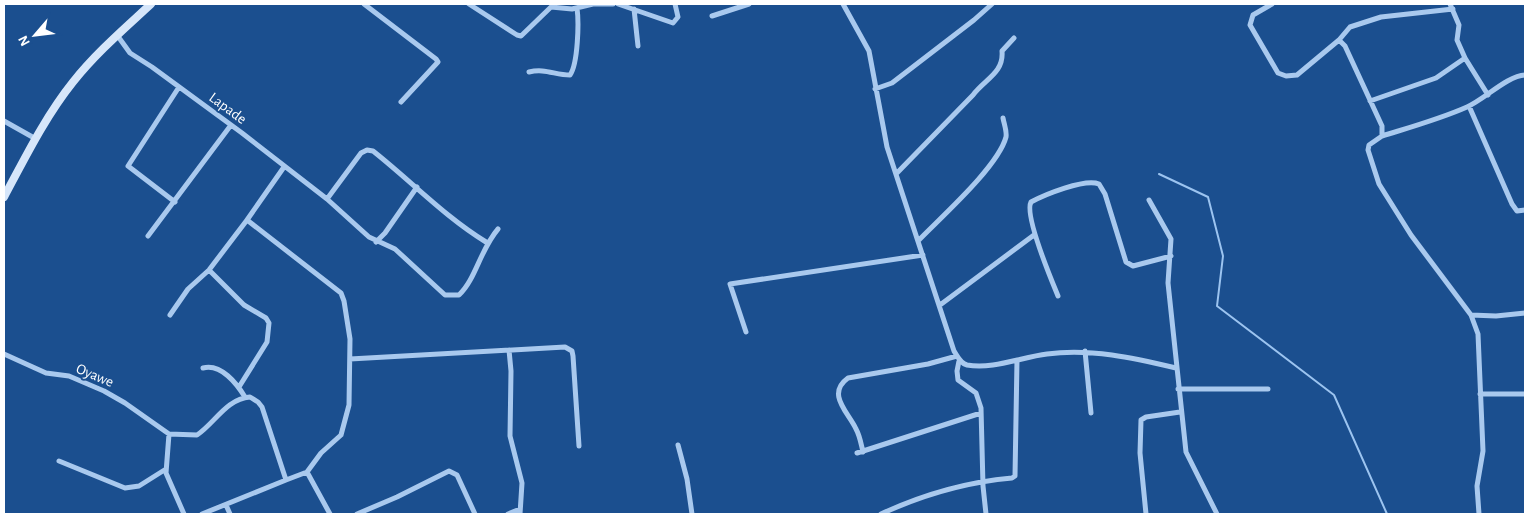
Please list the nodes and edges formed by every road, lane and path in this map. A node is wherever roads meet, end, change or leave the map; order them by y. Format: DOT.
graph roads {
  1 [pos="151,4"];
  2 [pos="364,4"];
  3 [pos="469,4"];
  4 [pos="613,4"];
  5 [pos="618,4"];
  6 [pos="675,4"];
  7 [pos="749,4"];
  8 [pos="843,4"];
  9 [pos="992,4"];
  10 [pos="1272,4"];
  11 [pos="1450,4"];
  12 [pos="559,6"];
  13 [pos="577,8"];
  14 [pos="1453,9"];
  15 [pos="634,10"];
  16 [pos="712,16"];
  17 [pos="117,35"];
  18 [pos="1014,38"];
  19 [pos="1339,40"];
  20 [pos="638,46"];
  21 [pos="1465,58"];
  22 [pos="529,72"];
  23 [pos="1525,75"];
  24 [pos="179,87"];
  25 [pos="876,89"];
  26 [pos="1488,95"];
  27 [pos="1370,101"];
  28 [pos="401,102"];
  29 [pos="1469,106"];
  30 [pos="1003,118"];
  31 [pos="4,121"];
  32 [pos="231,125"];
  33 [pos="1382,136"];
  34 [pos="36,139"];
  35 [pos="284,167"];
  36 [pos="896,174"];
  37 [pos="417,187"];
  38 [pos="4,197"];
  39 [pos="327,199"];
  40 [pos="1149,200"];
  41 [pos="174,202"];
  42 [pos="1525,210"];
  43 [pos="247,220"];
  44 [pos="498,229"];
  45 [pos="1034,235"];
  46 [pos="148,236"];
  47 [pos="918,241"];
  48 [pos="376,242"];
  49 [pos="486,242"];
  50 [pos="922,255"];
  51 [pos="1171,256"];
  52 [pos="209,270"];
  53 [pos="1058,296"];
  54 [pos="940,305"];
  55 [pos="1525,313"];
  56 [pos="170,314"];
  57 [pos="1471,315"];
  58 [pos="746,332"];
  59 [pos="509,350"];
  60 [pos="1084,351"];
  61 [pos="4,354"];
  62 [pos="958,358"];
  63 [pos="350,360"];
  64 [pos="1016,360"];
  65 [pos="203,368"];
  66 [pos="1176,368"];
  67 [pos="239,387"];
  68 [pos="1178,389"];
  69 [pos="1268,389"];
  70 [pos="1480,394"];
  71 [pos="1525,394"];
  72 [pos="245,397"];
  73 [pos="1180,412"];
  74 [pos="982,413"];
  75 [pos="1091,413"];
  76 [pos="169,434"];
  77 [pos="678,444"];
  78 [pos="579,446"];
  79 [pos="59,461"];
  80 [pos="166,469"];
  81 [pos="308,472"];
  82 [pos="286,480"];
  83 [pos="983,480"];
  84 [pos="226,505"];
  85 [pos="520,512"];
  86 [pos="184,514"];
  87 [pos="202,514"];
  88 [pos="230,514"];
  89 [pos="330,514"];
  90 [pos="357,514"];
  91 [pos="475,514"];
  92 [pos="508,514"];
  93 [pos="692,514"];
  94 [pos="881,514"];
  95 [pos="986,514"];
  96 [pos="1146,514"];
  97 [pos="1217,514"];
  98 [pos="1479,514"];
  1 -- 17 [label="main road"];
  2 -- 28 [label="street"];
  3 -- 12 [label="street"];
  4 -- 13 [label="street"];
  5 -- 15 [label="street"];
  6 -- 15 [label="street"];
  7 -- 16 [label="street"];
  8 -- 25 [label="street"];
  9 -- 25 [label="street"];
  10 -- 19 [label="street"];
  11 -- 14 [label="street"];
  12 -- 13 [label="street"];
  13 -- 22 [label="street"];
  14 -- 19 [label="street"];
  14 -- 21 [label="street"];
  15 -- 20 [label="street"];
  17 -- 24 [label="street, Lapade"];
  17 -- 34 [label="main road"];
  18 -- 36 [label="street"];
  19 -- 27 [label="street"];
  21 -- 26 [label="street"];
  21 -- 27 [label="street"];
  23 -- 26 [label="street"];
  24 -- 32 [label="street, Lapade"];
  24 -- 41 [label="street"];
  25 -- 36 [label="street"];
  26 -- 29 [label="street"];
  27 -- 33 [label="street"];
  29 -- 33 [label="street"];
  29 -- 42 [label="street"];
  30 -- 47 [label="street"];
  31 -- 34 [label="street"];
  32 -- 35 [label="street, Lapade"];
  32 -- 41 [label="street"];
  33 -- 57 [label="street"];
  34 -- 38 [label="main road"];
  35 -- 39 [label="street, Lapade"];
  35 -- 43 [label="street"];
  36 -- 47 [label="street"];
  37 -- 39 [label="street"];
  37 -- 48 [label="street"];
  37 -- 49 [label="street"];
  39 -- 48 [label="street, Lapade"];
  40 -- 51 [label="street"];
  41 -- 46 [label="street"];
  43 -- 52 [label="street"];
  43 -- 63 [label="street"];
  44 -- 49 [label="street"];
  45 -- 51 [label="street"];
  45 -- 53 [label="street"];
  45 -- 54 [label="street"];
  47 -- 50 [label="street"];
  48 -- 49 [label="street, Lapade"];
  50 -- 54 [label="street"];
  50 -- 58 [label="street"];
  51 -- 66 [label="street"];
  52 -- 56 [label="street"];
  52 -- 67 [label="street"];
  54 -- 62 [label="street"];
  55 -- 57 [label="street"];
  57 -- 70 [label="street"];
  59 -- 63 [label="street"];
  59 -- 78 [label="street"];
  59 -- 85 [label="street"];
  60 -- 64 [label="street"];
  60 -- 66 [label="street"];
  60 -- 75 [label="street"];
  61 -- 76 [label="street, Oyawe"];
  62 -- 64 [label="street"];
  62 -- 74 [label="street"];
  62 -- 74 [label="street"];
  63 -- 81 [label="street"];
  64 -- 83 [label="street"];
  65 -- 67 [label="street"];
  66 -- 68 [label="street"];
  67 -- 72 [label="street"];
  68 -- 69 [label="street"];
  68 -- 73 [label="street"];
  70 -- 71 [label="street"];
  70 -- 98 [label="street"];
  72 -- 76 [label="street"];
  72 -- 82 [label="street"];
  73 -- 96 [label="street"];
  73 -- 97 [label="street"];
  74 -- 83 [label="street"];
  76 -- 80 [label="street"];
  77 -- 93 [label="street"];
  79 -- 80 [label="street"];
  80 -- 86 [label="street"];
  81 -- 82 [label="street"];
  81 -- 89 [label="street"];
  82 -- 84 [label="street"];
  83 -- 94 [label="street"];
  83 -- 95 [label="street"];
  84 -- 87 [label="street"];
  84 -- 88 [label="street"];
  85 -- 92 [label="street"];
  90 -- 91 [label="street"];
}
